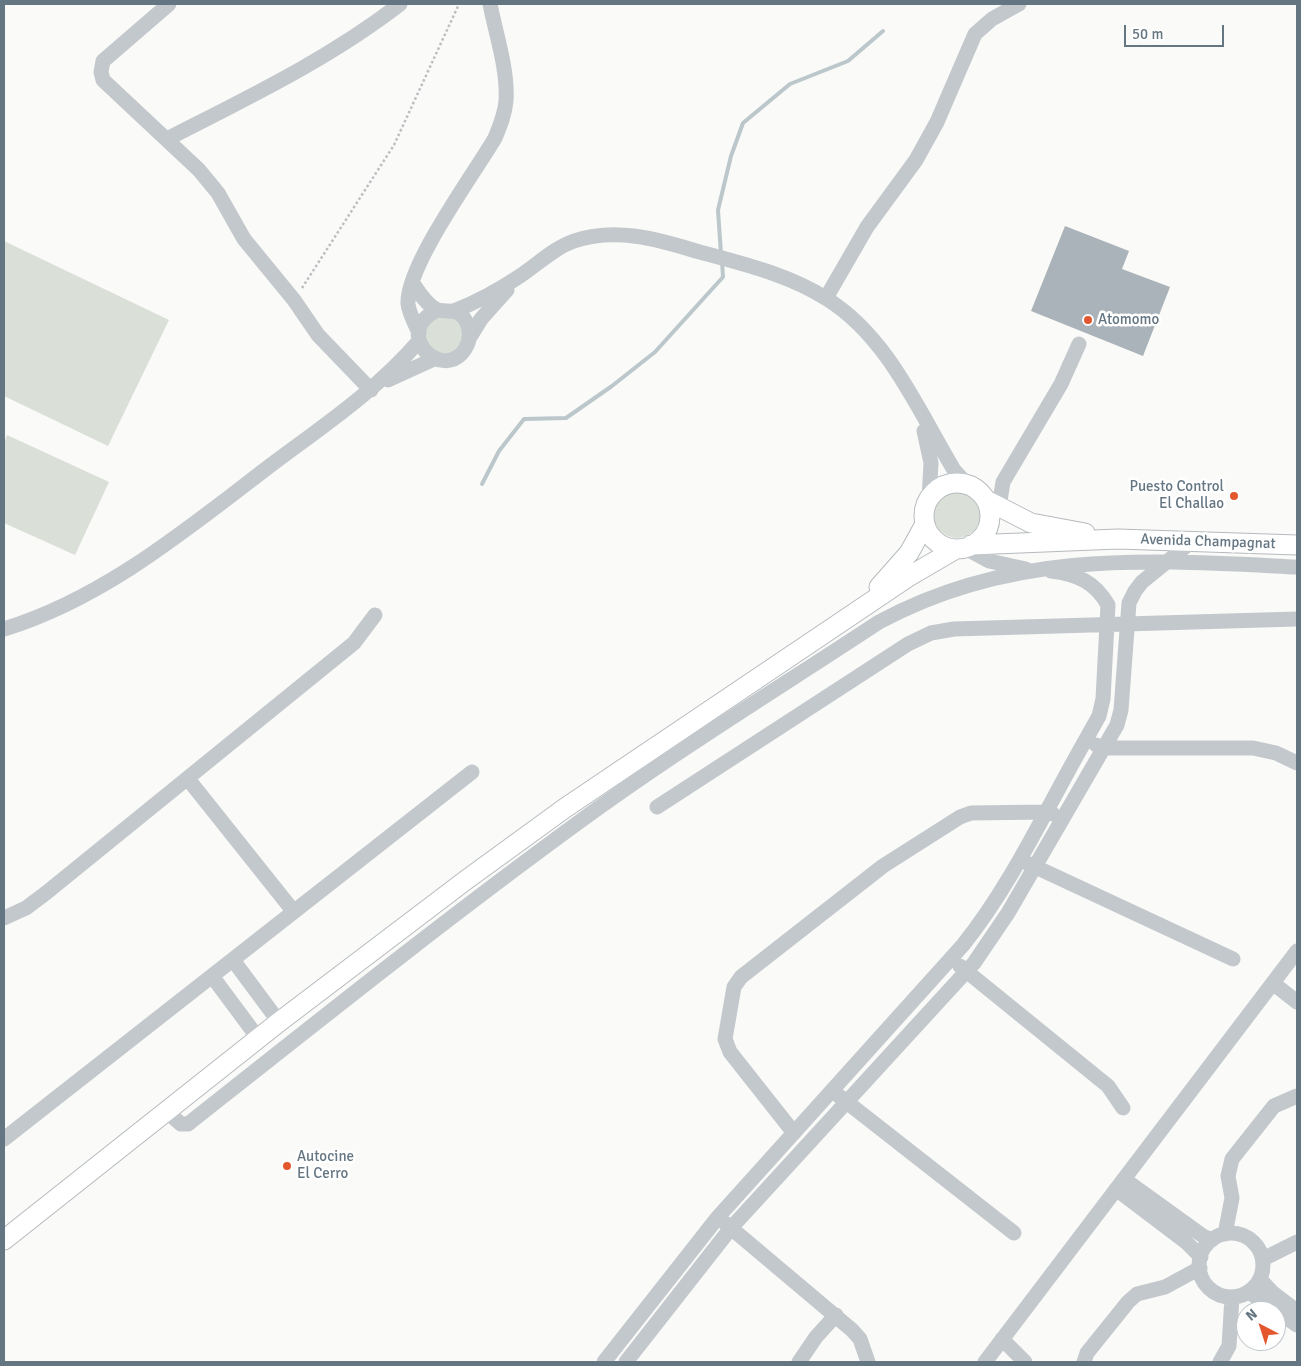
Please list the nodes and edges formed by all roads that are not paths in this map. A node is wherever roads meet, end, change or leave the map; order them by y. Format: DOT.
graph roads {
  1 [pos="169,4"];
  2 [pos="400,4"];
  3 [pos="490,4"];
  4 [pos="1019,4"];
  5 [pos="167,139"];
  6 [pos="520,276"];
  7 [pos="412,282"];
  8 [pos="826,298"];
  9 [pos="438,310"];
  10 [pos="454,311"];
  11 [pos="419,337"];
  12 [pos="470,337"];
  13 [pos="1079,344"];
  14 [pos="434,359"];
  15 [pos="372,390"];
  16 [pos="918,410"];
  17 [pos="966,484"];
  18 [pos="929,499"];
  19 [pos="992,504"];
  20 [pos="925,524"];
  21 [pos="1118,539"];
  22 [pos="1190,543"];
  23 [pos="1297,545"];
  24 [pos="964,548"];
  25 [pos="1168,561"];
  26 [pos="1297,568"];
  27 [pos="1029,570"];
  28 [pos="375,616"];
  29 [pos="851,616"];
  30 [pos="1297,619"];
  31 [pos="1128,624"];
  32 [pos="1107,625"];
  33 [pos="4,629"];
  34 [pos="1085,741"];
  35 [pos="1104,748"];
  36 [pos="1297,763"];
  37 [pos="472,772"];
  38 [pos="188,779"];
  39 [pos="617,784"];
  40 [pos="657,807"];
  41 [pos="565,808"];
  42 [pos="1045,812"];
  43 [pos="1064,818"];
  44 [pos="578,822"];
  45 [pos="1018,860"];
  46 [pos="1035,866"];
  47 [pos="466,880"];
  48 [pos="480,896"];
  49 [pos="294,912"];
  50 [pos="4,918"];
  51 [pos="392,936"];
  52 [pos="406,952"];
  53 [pos="952,958"];
  54 [pos="233,960"];
  55 [pos="1234,960"];
  56 [pos="1295,961"];
  57 [pos="967,971"];
  58 [pos="212,976"];
  59 [pos="1274,984"];
  60 [pos="1297,1002"];
  61 [pos="279,1022"];
  62 [pos="258,1038"];
  63 [pos="832,1090"];
  64 [pos="1297,1096"];
  65 [pos="846,1102"];
  66 [pos="1123,1108"];
  67 [pos="166,1111"];
  68 [pos="4,1120"];
  69 [pos="794,1132"];
  70 [pos="9,1136"];
  71 [pos="1120,1184"];
  72 [pos="718,1217"];
  73 [pos="731,1228"];
  74 [pos="1014,1233"];
  75 [pos="1218,1237"];
  76 [pos="4,1240"];
  77 [pos="1297,1242"];
  78 [pos="1263,1259"];
  79 [pos="1200,1263"];
  80 [pos="1260,1279"];
  81 [pos="1249,1292"];
  82 [pos="1232,1297"];
  83 [pos="1297,1311"];
  84 [pos="836,1315"];
  85 [pos="1297,1325"];
  86 [pos="1002,1339"];
  87 [pos="604,1362"];
  88 [pos="626,1362"];
  89 [pos="799,1362"];
  90 [pos="868,1362"];
  91 [pos="984,1362"];
  92 [pos="1025,1362"];
  93 [pos="1084,1362"];
  94 [pos="1220,1362"];
  1 -- 5 [label="street"];
  2 -- 5 [label="street"];
  3 -- 7 [label="street"];
  4 -- 8 [label="street"];
  5 -- 15 [label="street"];
  6 -- 8 [label="street"];
  6 -- 10 [label="street"];
  6 -- 12 [label="street"];
  7 -- 9 [label="street"];
  7 -- 11 [label="street"];
  8 -- 16 [label="street"];
  9 -- 10 [label="street"];
  9 -- 11 [label="street"];
  10 -- 12 [label="street"];
  11 -- 14 [label="street"];
  11 -- 15 [label="street"];
  12 -- 14 [label="street"];
  13 -- 19 [label="street"];
  14 -- 15 [label="street"];
  15 -- 33 [label="street"];
  16 -- 17 [label="street"];
  16 -- 18 [label="street"];
  17 -- 18 [label="main road"];
  17 -- 19 [label="main road"];
  18 -- 20 [label="main road"];
  19 -- 21 [label="main road, Avenida Champagnat"];
  19 -- 24 [label="main road"];
  20 -- 24 [label="main road"];
  20 -- 29 [label="main road"];
  21 -- 22 [label="main road, Avenida Champagnat"];
  21 -- 24 [label="main road, Avenida Champagnat"];
  22 -- 23 [label="main road, Avenida Champagnat"];
  22 -- 25 [label="street"];
  24 -- 27 [label="street"];
  24 -- 29 [label="main road"];
  25 -- 26 [label="street"];
  25 -- 27 [label="street"];
  25 -- 31 [label="street"];
  27 -- 32 [label="street"];
  27 -- 39 [label="street"];
  28 -- 38 [label="street"];
  29 -- 39 [label="main road"];
  30 -- 31 [label="street"];
  31 -- 32 [label="street"];
  31 -- 35 [label="street"];
  32 -- 34 [label="street"];
  32 -- 40 [label="street"];
  34 -- 35 [label="street"];
  34 -- 42 [label="street"];
  35 -- 36 [label="street"];
  35 -- 43 [label="street"];
  37 -- 49 [label="street"];
  38 -- 49 [label="street"];
  38 -- 50 [label="street"];
  39 -- 41 [label="main road"];
  39 -- 44 [label="street"];
  41 -- 44 [label="street"];
  41 -- 47 [label="main road"];
  42 -- 43 [label="street"];
  42 -- 45 [label="street"];
  42 -- 69 [label="street"];
  43 -- 46 [label="street"];
  44 -- 48 [label="street"];
  45 -- 46 [label="street"];
  45 -- 53 [label="street"];
  46 -- 55 [label="street"];
  46 -- 57 [label="street"];
  47 -- 48 [label="street"];
  47 -- 51 [label="main road"];
  48 -- 52 [label="street"];
  49 -- 54 [label="street"];
  51 -- 52 [label="street"];
  51 -- 61 [label="main road"];
  52 -- 67 [label="street"];
  53 -- 57 [label="street"];
  53 -- 63 [label="street"];
  54 -- 58 [label="street"];
  54 -- 61 [label="street"];
  56 -- 59 [label="street"];
  57 -- 65 [label="street"];
  57 -- 66 [label="street"];
  58 -- 62 [label="street"];
  58 -- 70 [label="street"];
  59 -- 60 [label="street"];
  59 -- 71 [label="street"];
  61 -- 62 [label="main road"];
  62 -- 67 [label="main road"];
  63 -- 65 [label="street"];
  63 -- 69 [label="street"];
  64 -- 75 [label="street"];
  65 -- 73 [label="street"];
  65 -- 74 [label="street"];
  67 -- 76 [label="main road"];
  68 -- 70 [label="street"];
  69 -- 72 [label="street"];
  71 -- 75 [label="street"];
  71 -- 79 [label="street"];
  71 -- 86 [label="street"];
  72 -- 73 [label="street"];
  72 -- 87 [label="street"];
  73 -- 84 [label="street"];
  73 -- 88 [label="street"];
  75 -- 78 [label="street"];
  75 -- 79 [label="street"];
  77 -- 78 [label="street"];
  78 -- 80 [label="street"];
  79 -- 82 [label="street"];
  79 -- 93 [label="street"];
  80 -- 81 [label="street"];
  80 -- 83 [label="street"];
  81 -- 82 [label="street"];
  81 -- 85 [label="street"];
  82 -- 94 [label="street"];
  84 -- 89 [label="street"];
  84 -- 90 [label="street"];
  86 -- 91 [label="street"];
  86 -- 92 [label="street"];
}
